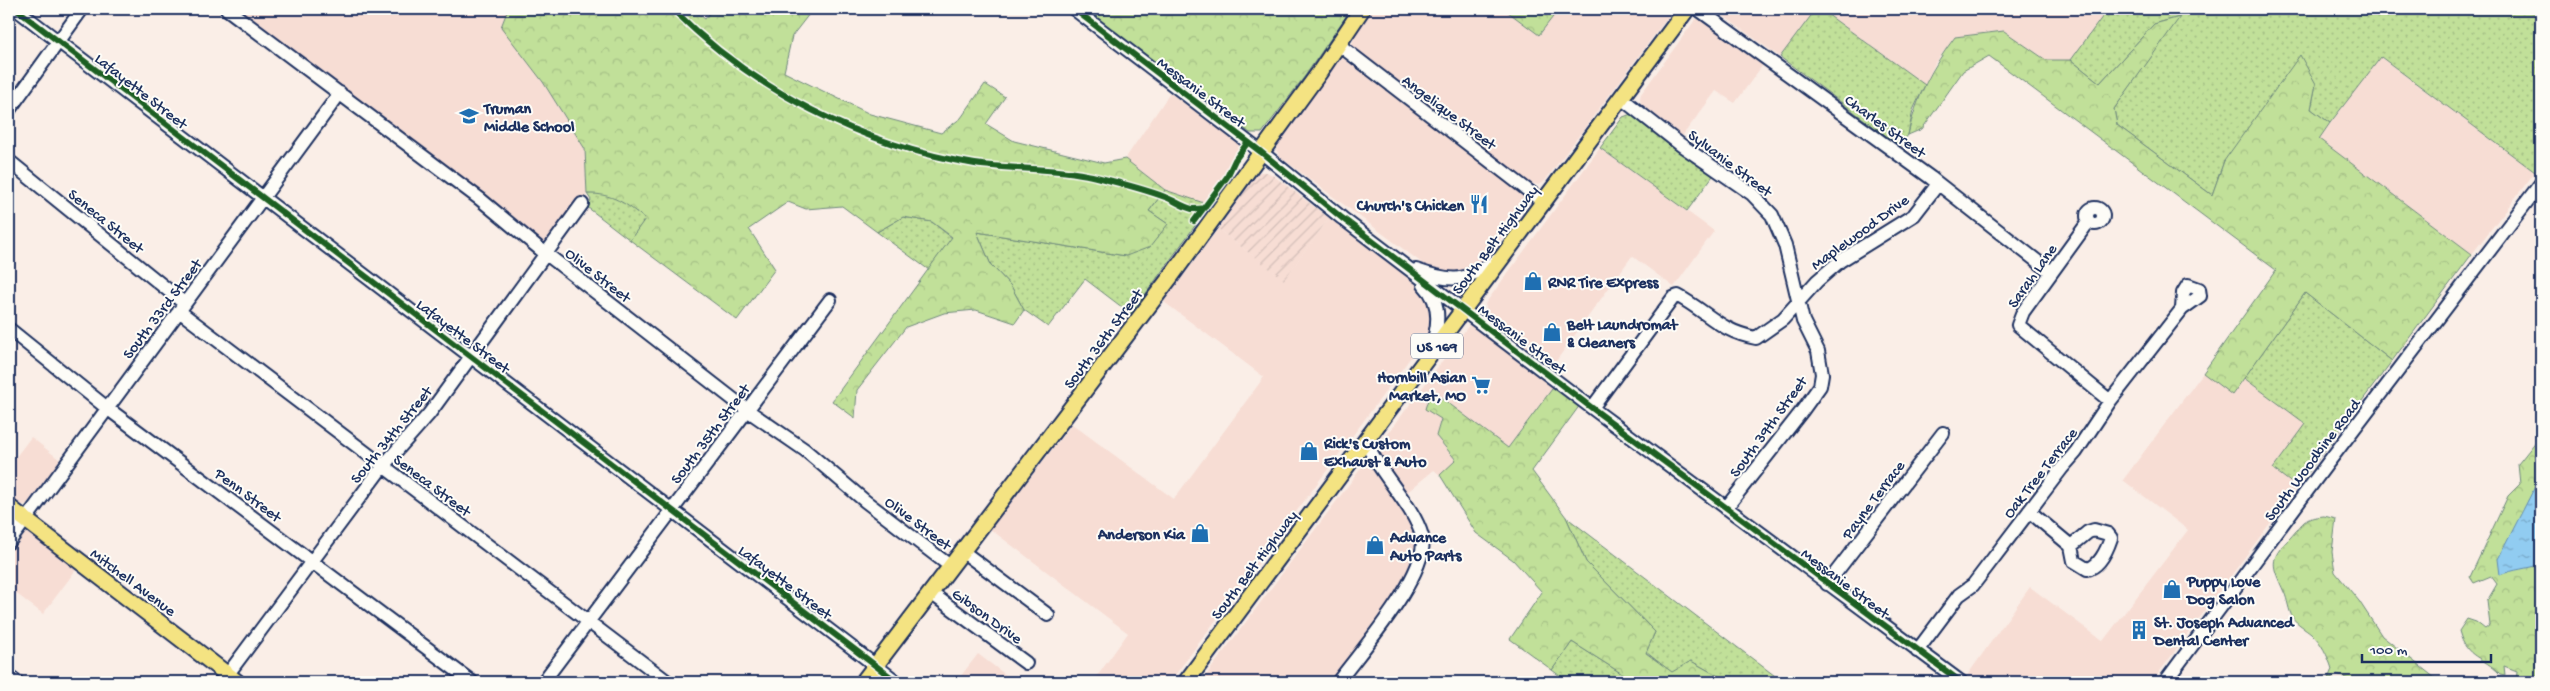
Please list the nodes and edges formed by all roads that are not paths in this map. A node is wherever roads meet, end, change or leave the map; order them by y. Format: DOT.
graph roads {
  1 [pos="16,9"];
  2 [pos="82,9"];
  3 [pos="227,9"];
  4 [pos="1074,9"];
  5 [pos="1362,9"];
  6 [pos="1687,9"];
  7 [pos="1698,9"];
  8 [pos="58,42"];
  9 [pos="1338,44"];
  10 [pos="340,93"];
  11 [pos="1621,98"];
  12 [pos="9,110"];
  13 [pos="1261,152"];
  14 [pos="9,161"];
  15 [pos="2541,183"];
  16 [pos="1938,184"];
  17 [pos="261,198"];
  18 [pos="1544,202"];
  19 [pos="582,204"];
  20 [pos="2089,221"];
  21 [pos="546,254"];
  22 [pos="1504,256"];
  23 [pos="1406,267"];
  24 [pos="2051,272"];
  25 [pos="830,300"];
  26 [pos="1799,302"];
  27 [pos="182,307"];
  28 [pos="2182,309"];
  29 [pos="1464,310"];
  30 [pos="9,329"];
  31 [pos="471,357"];
  32 [pos="1426,361"];
  33 [pos="2110,400"];
  34 [pos="107,408"];
  35 [pos="1592,408"];
  36 [pos="747,410"];
  37 [pos="1942,433"];
  38 [pos="1366,442"];
  39 [pos="383,466"];
  40 [pos="9,507"];
  41 [pos="1726,508"];
  42 [pos="2029,511"];
  43 [pos="672,512"];
  44 [pos="25,520"];
  45 [pos="9,542"];
  46 [pos="2071,546"];
  47 [pos="962,551"];
  48 [pos="312,561"];
  49 [pos="950,566"];
  50 [pos="1827,584"];
  51 [pos="931,593"];
  52 [pos="1048,615"];
  53 [pos="589,621"];
  54 [pos="1917,651"];
  55 [pos="1026,663"];
  56 [pos="875,666"];
  57 [pos="9,676"];
  58 [pos="229,680"];
  59 [pos="16,682"];
  60 [pos="472,682"];
  61 [pos="542,682"];
  62 [pos="668,682"];
  63 [pos="863,682"];
  64 [pos="897,682"];
  65 [pos="1186,682"];
  66 [pos="1338,682"];
  67 [pos="1961,682"];
  68 [pos="2165,682"];
  1 -- 8 [label="street, Lafayette Street"];
  2 -- 8 [label="street"];
  3 -- 10 [label="street, Olive Street"];
  4 -- 13 [label="street, Messanie Street"];
  5 -- 9 [label="main road, South 36th Street"];
  6 -- 11 [label="main road, South Belt Highway / US 169"];
  7 -- 16 [label="street, Charles Street"];
  8 -- 12 [label="street"];
  8 -- 17 [label="street, Lafayette Street"];
  9 -- 13 [label="main road, South 36th Street"];
  9 -- 18 [label="street, Angelique Street"];
  10 -- 17 [label="street, South 33rd Street"];
  10 -- 21 [label="street, Olive Street"];
  11 -- 18 [label="main road, South Belt Highway / US 169"];
  11 -- 26 [label="street, Sylvanie Street"];
  13 -- 23 [label="street, Messanie Street"];
  13 -- 47 [label="main road, South 36th Street"];
  14 -- 27 [label="street, Seneca Street"];
  15 -- 68 [label="street, South Woodbine Road"];
  16 -- 24 [label="street, Charles Street"];
  16 -- 26 [label="street, Maplewood Drive"];
  17 -- 27 [label="street, South 33rd Street"];
  17 -- 31 [label="street, Lafayette Street"];
  18 -- 22 [label="main road, South Belt Highway / US 169"];
  19 -- 21 [label="street, South 34th Street"];
  20 -- 24 [label="street, Sarah Lane"];
  21 -- 31 [label="street, South 34th Street"];
  21 -- 36 [label="street, Olive Street"];
  22 -- 23 [label="street"];
  22 -- 29 [label="main road, South Belt Highway / US 169"];
  23 -- 29 [label="street, Messanie Street"];
  23 -- 32 [label="street"];
  24 -- 33 [label="street, Sarah Lane"];
  25 -- 36 [label="street, South 35th Street"];
  26 -- 35 [label="street, Maplewood Drive"];
  26 -- 41 [label="street, South 39th Street"];
  27 -- 34 [label="street, South 33rd Street"];
  27 -- 39 [label="street, Seneca Street"];
  28 -- 33 [label="street, Oak Tree Terrace"];
  29 -- 32 [label="main road, South Belt Highway / US 169"];
  29 -- 35 [label="street, Messanie Street"];
  30 -- 34 [label="street, Penn Street"];
  31 -- 39 [label="street, South 34th Street"];
  31 -- 43 [label="street, Lafayette Street"];
  32 -- 38 [label="main road, South Belt Highway / US 169"];
  33 -- 42 [label="street, Oak Tree Terrace"];
  34 -- 44 [label="street, South 33rd Street"];
  34 -- 48 [label="street, Penn Street"];
  35 -- 41 [label="street, Messanie Street"];
  36 -- 43 [label="street, South 35th Street"];
  36 -- 49 [label="street, Olive Street"];
  37 -- 50 [label="street, Payne Terrace"];
  38 -- 65 [label="main road, South Belt Highway / US 169"];
  38 -- 66 [label="street"];
  39 -- 48 [label="street, South 34th Street"];
  39 -- 53 [label="street, Seneca Street"];
  40 -- 44 [label="main road, Mitchell Avenue"];
  41 -- 50 [label="street, Messanie Street"];
  42 -- 46 [label="street"];
  42 -- 54 [label="street, Oak Tree Terrace"];
  43 -- 53 [label="street, South 35th Street"];
  43 -- 56 [label="street, Lafayette Street"];
  44 -- 45 [label="street, South 33rd Street"];
  44 -- 58 [label="main road, Mitchell Avenue"];
  47 -- 49 [label="main road, South 36th Street"];
  47 -- 52 [label="street"];
  48 -- 58 [label="street, South 34th Street"];
  48 -- 60 [label="street, Penn Street"];
  49 -- 51 [label="main road, South 36th Street"];
  50 -- 54 [label="street, Messanie Street"];
  51 -- 55 [label="street, Gibson Drive"];
  51 -- 56 [label="main road, South 36th Street"];
  53 -- 61 [label="street, South 35th Street"];
  53 -- 62 [label="street, Seneca Street"];
  54 -- 67 [label="street, Messanie Street"];
  56 -- 63 [label="main road, South 36th Street"];
  56 -- 64 [label="street, Lafayette Street"];
  57 -- 59 [label="street"];
}
